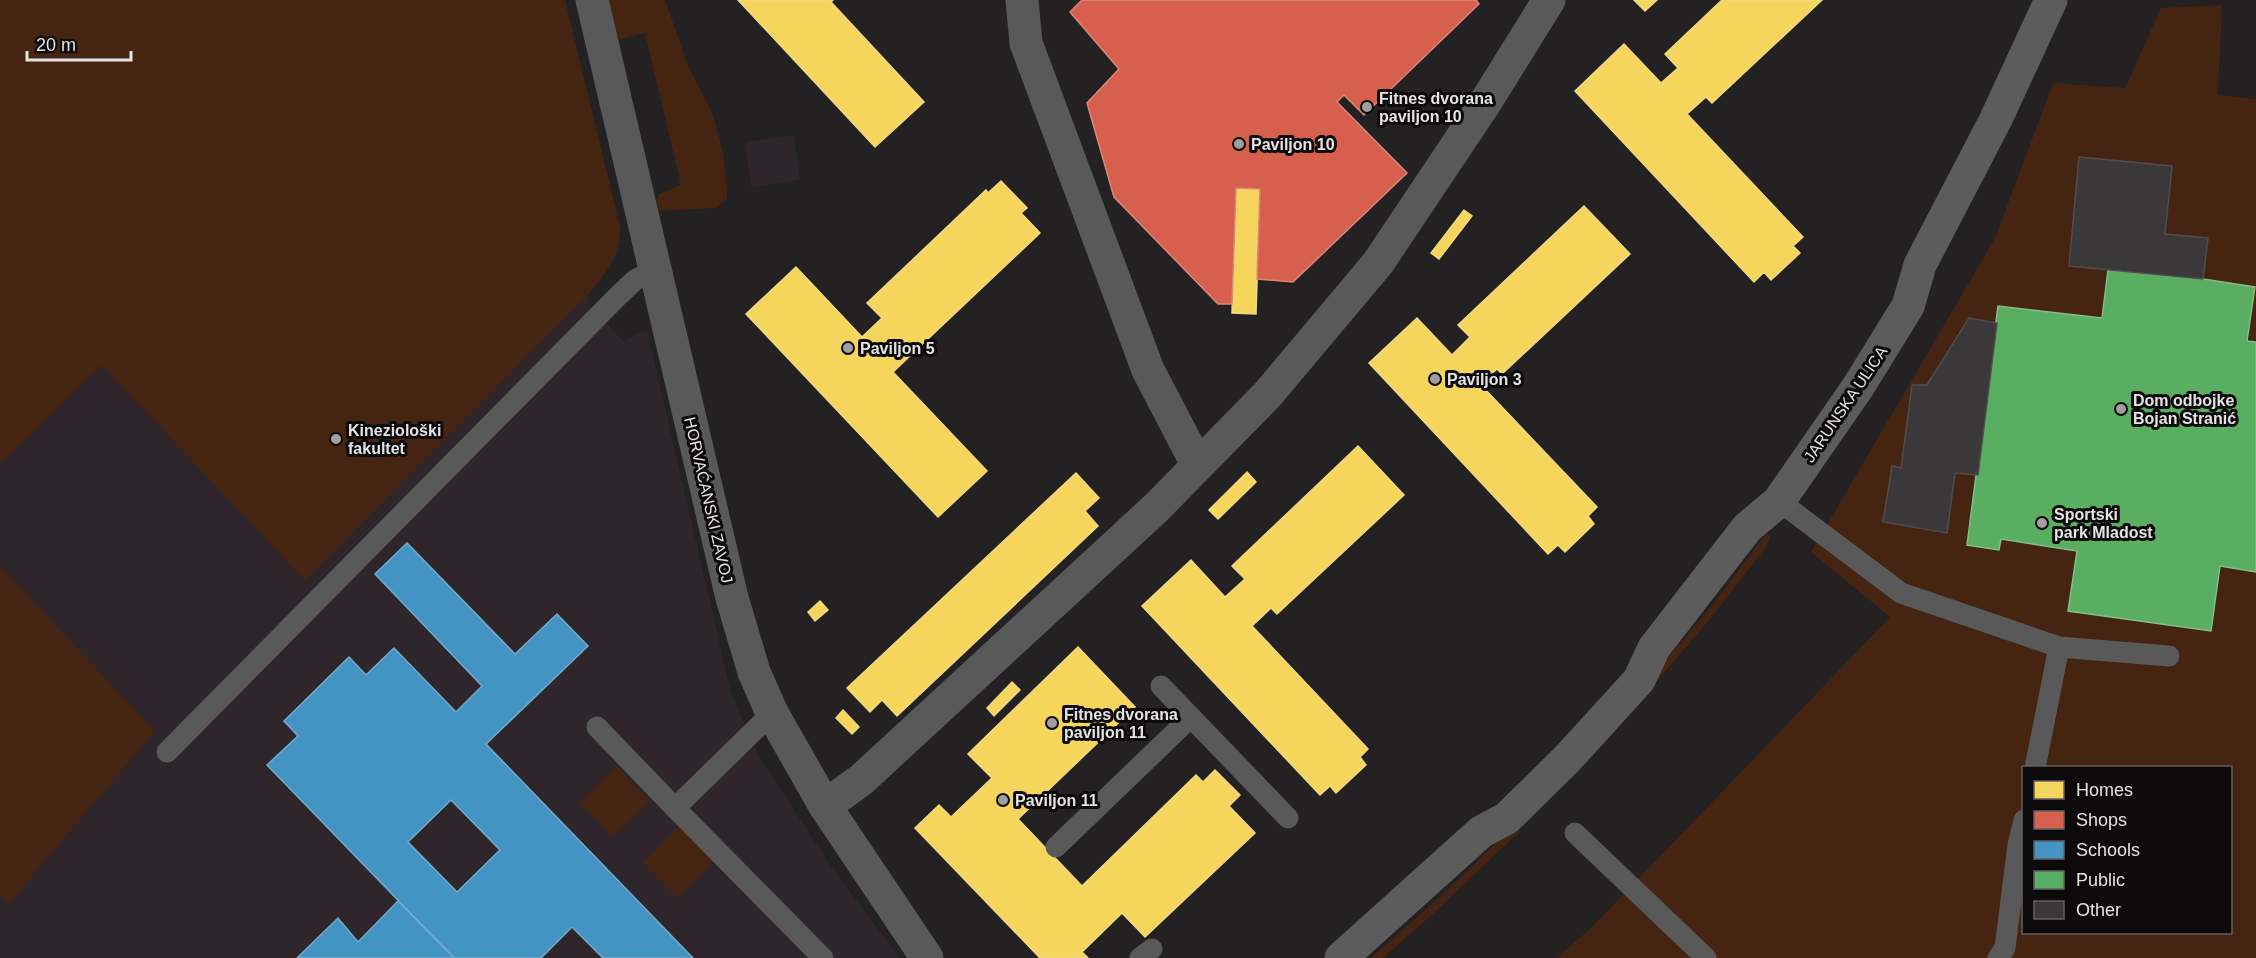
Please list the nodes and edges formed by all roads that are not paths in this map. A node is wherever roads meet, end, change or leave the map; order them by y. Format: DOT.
graph roads {
  1 [pos="592,0"];
  2 [pos="1022,0"];
  3 [pos="1549,0"];
  4 [pos="2051,0"];
  5 [pos="1920,265"];
  6 [pos="655,269"];
  7 [pos="1197,464"];
  8 [pos="1779,501"];
  9 [pos="1747,528"];
  10 [pos="2059,647"];
  11 [pos="2169,656"];
  12 [pos="1161,686"];
  13 [pos="772,713"];
  14 [pos="1191,717"];
  15 [pos="597,727"];
  16 [pos="167,752"];
  17 [pos="2035,766"];
  18 [pos="825,806"];
  19 [pos="675,808"];
  20 [pos="1288,818"];
  21 [pos="2022,828"];
  22 [pos="1575,833"];
  23 [pos="1056,847"];
  24 [pos="823,958"];
  25 [pos="927,958"];
  26 [pos="1341,958"];
  27 [pos="1706,958"];
  28 [pos="1998,958"];
  1 -- 6 [label="street, HORVAĆANSKI ZAVOJ"];
  2 -- 7 [label="street"];
  3 -- 7 [label="street"];
  4 -- 5 [label="street, JARUNSKA ULICA"];
  5 -- 8 [label="street, JARUNSKA ULICA"];
  5 -- 9 [label="street, JARUNSKA ULICA"];
  6 -- 13 [label="street, HORVAĆANSKI ZAVOJ"];
  6 -- 16 [label="lane"];
  7 -- 18 [label="street"];
  8 -- 9 [label="street, JARUNSKA ULICA"];
  8 -- 10 [label="lane"];
  9 -- 26 [label="street, JARUNSKA ULICA"];
  10 -- 11 [label="lane"];
  10 -- 17 [label="lane"];
  12 -- 14 [label="lane"];
  13 -- 18 [label="street, HORVAĆANSKI ZAVOJ"];
  13 -- 19 [label="lane"];
  14 -- 20 [label="lane"];
  14 -- 23 [label="lane"];
  15 -- 19 [label="lane"];
  18 -- 25 [label="street, HORVAĆANSKI ZAVOJ"];
  19 -- 24 [label="lane"];
  21 -- 28 [label="lane"];
  22 -- 27 [label="lane"];
}
